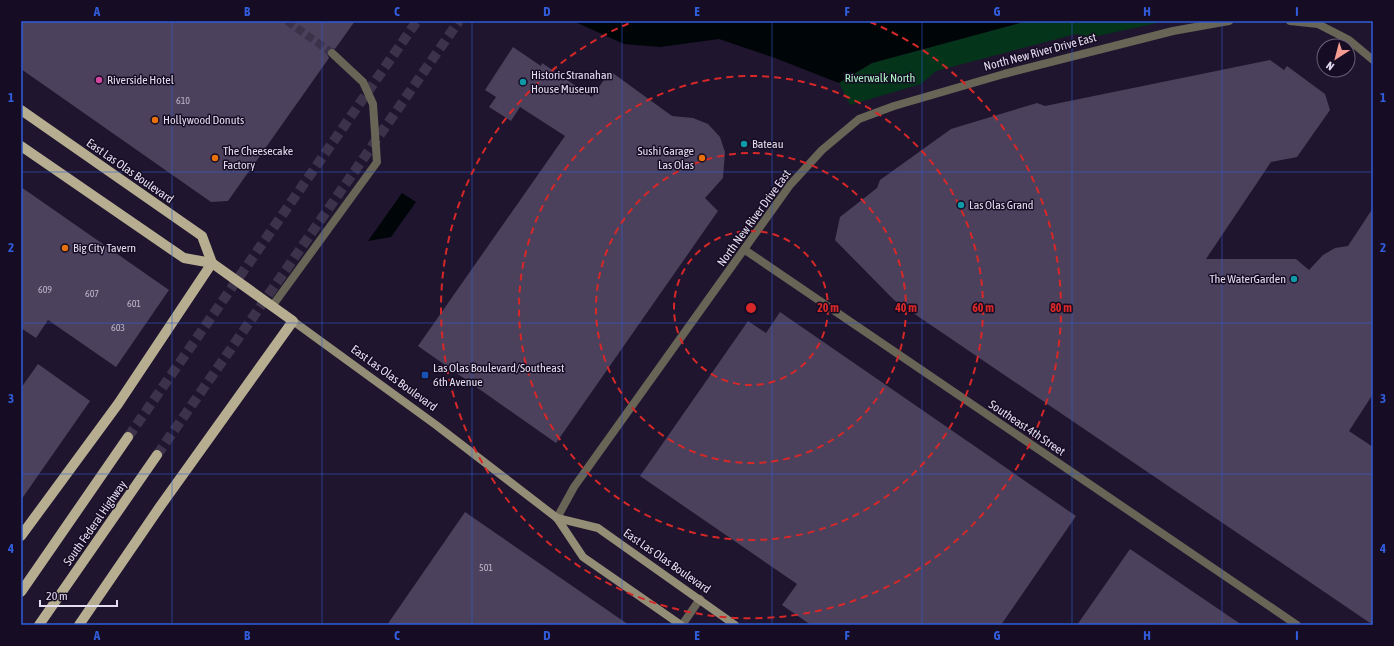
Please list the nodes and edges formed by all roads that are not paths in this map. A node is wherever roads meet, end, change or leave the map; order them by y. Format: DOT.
graph roads {
  1 [pos="1229,21"];
  2 [pos="1290,21"];
  3 [pos="332,53"];
  4 [pos="1373,60"];
  5 [pos="21,110"];
  6 [pos="21,146"];
  7 [pos="744,250"];
  8 [pos="212,263"];
  9 [pos="273,305"];
  10 [pos="293,321"];
  11 [pos="128,437"];
  12 [pos="158,455"];
  13 [pos="557,518"];
  14 [pos="21,535"];
  15 [pos="21,592"];
  16 [pos="700,599"];
  17 [pos="39,625"];
  18 [pos="79,625"];
  19 [pos="681,625"];
  20 [pos="735,625"];
  21 [pos="1297,625"];
  1 -- 7 [label="street, North New River Drive East"];
  2 -- 4 [label="street"];
  3 -- 9 [label="street"];
  5 -- 8 [label="main road, East Las Olas Boulevard"];
  6 -- 8 [label="main road, East Las Olas Boulevard"];
  7 -- 13 [label="street, North New River Drive East"];
  7 -- 21 [label="street, Southeast 4th Street"];
  8 -- 9 [label="main road, East Las Olas Boulevard"];
  8 -- 14 [label="main road"];
  9 -- 10 [label="main road, East Las Olas Boulevard"];
  10 -- 13 [label="main road, East Las Olas Boulevard"];
  10 -- 18 [label="main road"];
  11 -- 15 [label="main road, South Federal Highway"];
  12 -- 17 [label="main road, South Federal Highway"];
  13 -- 16 [label="main road, East Las Olas Boulevard"];
  13 -- 19 [label="main road, East Las Olas Boulevard"];
  16 -- 19 [label="street"];
  16 -- 20 [label="main road, East Las Olas Boulevard"];
}
